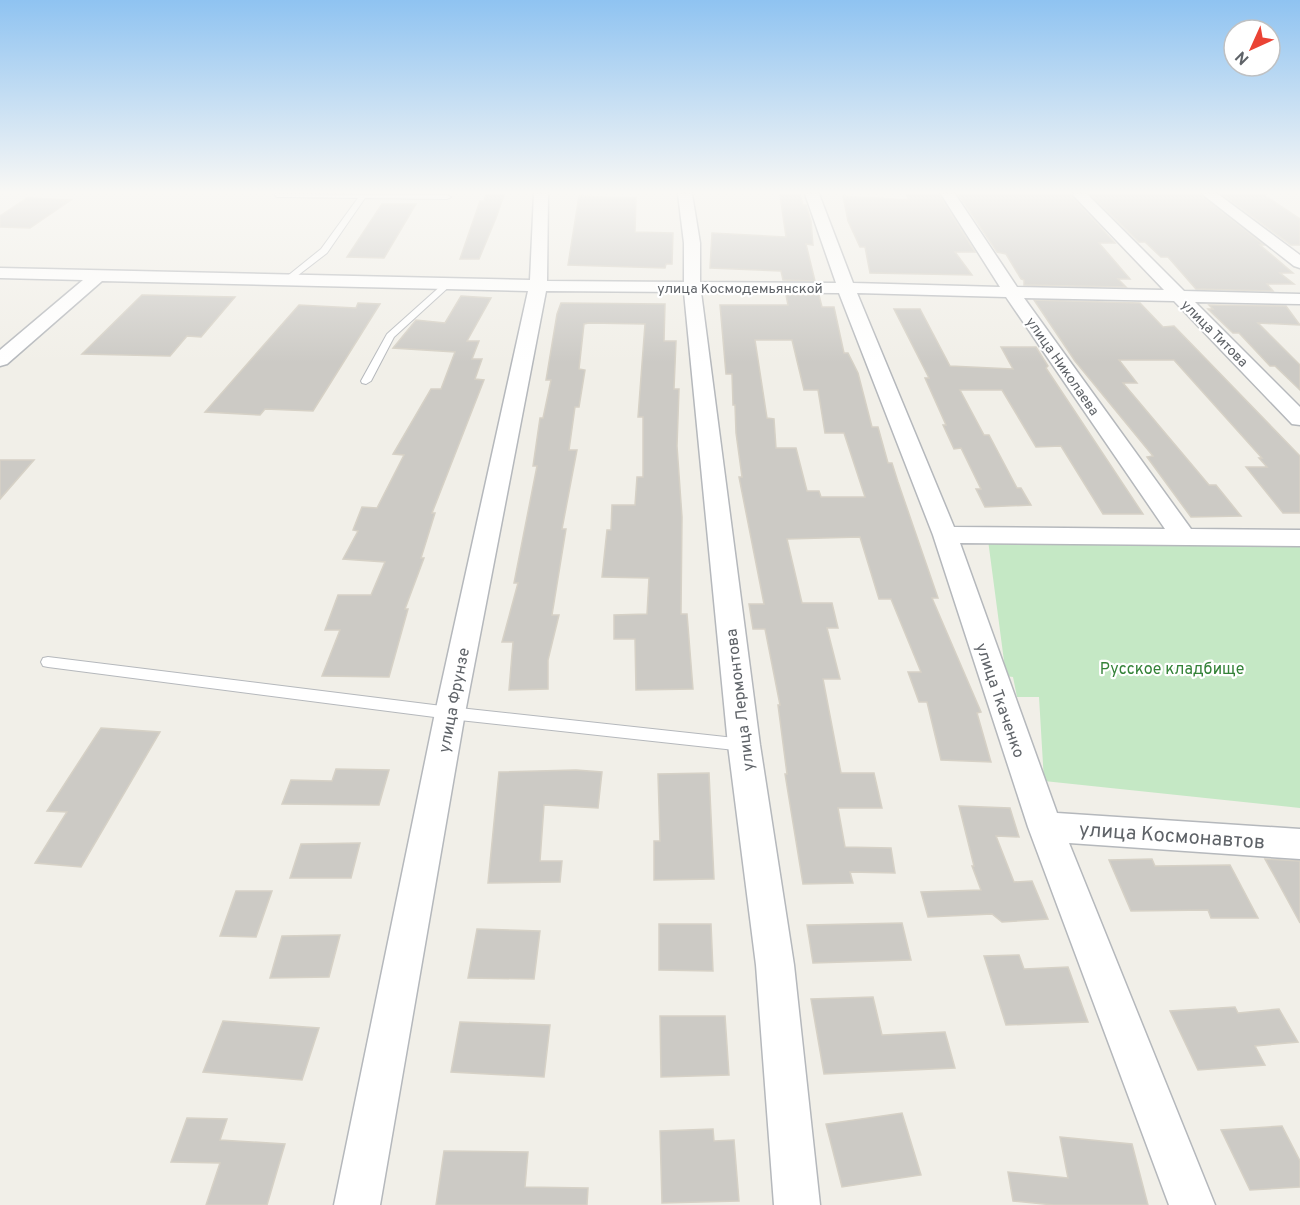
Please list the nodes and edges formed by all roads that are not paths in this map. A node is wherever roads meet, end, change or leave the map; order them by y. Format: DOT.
graph roads {
  1 [pos="325,250"];
  2 [pos="539,250"];
  3 [pos="692,250"];
  4 [pos="832,250"];
  5 [pos="985,250"];
  6 [pos="1134,250"];
  7 [pos="1283,250"];
  8 [pos="1300,263"];
  9 [pos="0,273"];
  10 [pos="99,275"];
  11 [pos="288,280"];
  12 [pos="447,285"];
  13 [pos="538,286"];
  14 [pos="692,288"];
  15 [pos="846,288"];
  16 [pos="1013,294"];
  17 [pos="1179,297"];
  18 [pos="1300,299"];
  19 [pos="0,360"];
  20 [pos="366,381"];
  21 [pos="1300,419"];
  22 [pos="945,535"];
  23 [pos="1182,535"];
  24 [pos="1300,538"];
  25 [pos="48,662"];
  26 [pos="450,714"];
  27 [pos="744,745"];
  28 [pos="1045,827"];
  29 [pos="1300,844"];
  30 [pos="357,1205"];
  31 [pos="796,1205"];
  32 [pos="1192,1205"];
  1 -- 11 [label="lane"];
  2 -- 13 [label="street, улица Фрунзе"];
  3 -- 14 [label="street, улица Лермонтова"];
  4 -- 15 [label="street, улица Ткаченко"];
  5 -- 16 [label="street, улица Николаева"];
  6 -- 17 [label="street, улица Титова"];
  7 -- 8 [label="street"];
  9 -- 10 [label="street, улица Космодемьянской"];
  10 -- 11 [label="street, улица Космодемьянской"];
  10 -- 19 [label="street"];
  11 -- 12 [label="street, улица Космодемьянской"];
  12 -- 13 [label="street, улица Космодемьянской"];
  12 -- 20 [label="lane"];
  13 -- 14 [label="street, улица Космодемьянской"];
  13 -- 26 [label="street, улица Фрунзе"];
  14 -- 15 [label="street, улица Космодемьянской"];
  14 -- 27 [label="street, улица Лермонтова"];
  15 -- 16 [label="street, улица Космодемьянской"];
  15 -- 22 [label="street, улица Ткаченко"];
  16 -- 17 [label="street, улица Космодемьянской"];
  16 -- 23 [label="street, улица Николаева"];
  17 -- 18 [label="street, улица Космодемьянской"];
  17 -- 21 [label="street, улица Титова"];
  22 -- 23 [label="street"];
  22 -- 28 [label="street, улица Ткаченко"];
  23 -- 24 [label="street"];
  25 -- 26 [label="lane"];
  26 -- 27 [label="lane"];
  26 -- 30 [label="street, улица Фрунзе"];
  27 -- 31 [label="street, улица Лермонтова"];
  28 -- 29 [label="street, улица Космонавтов"];
  28 -- 32 [label="street, улица Ткаченко"];
}
